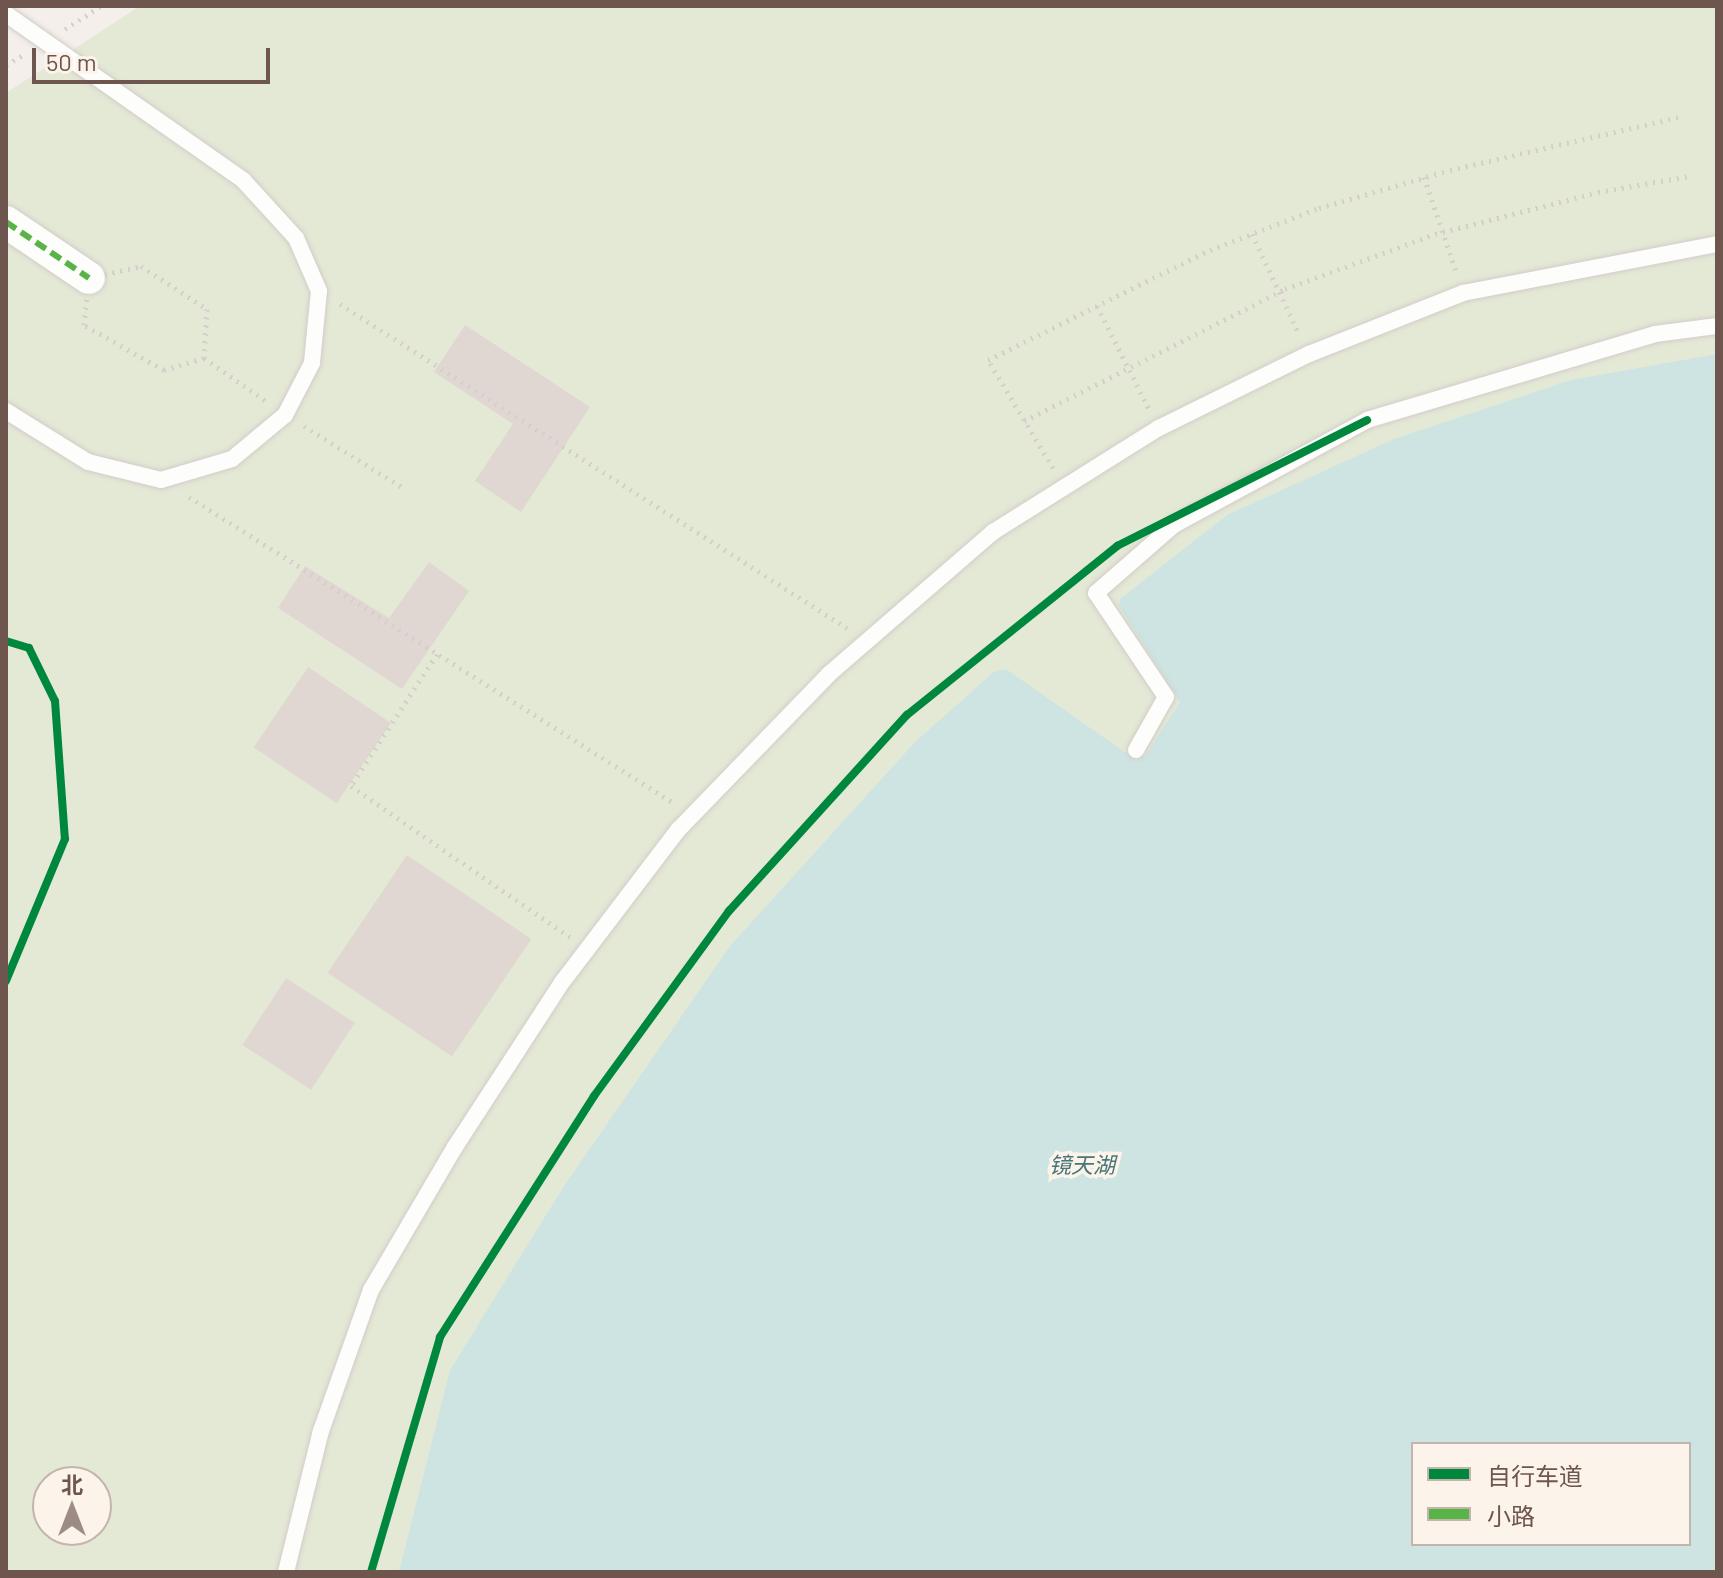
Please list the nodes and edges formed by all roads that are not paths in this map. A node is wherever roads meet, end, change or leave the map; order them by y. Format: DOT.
graph roads {
  1 [pos="6,14"];
  2 [pos="6,222"];
  3 [pos="1717,244"];
  4 [pos="89,278"];
  5 [pos="1717,326"];
  6 [pos="6,411"];
  7 [pos="1136,750"];
  8 [pos="286,1572"];
  1 -- 6 [label="lane"];
  2 -- 4 [label="street"];
  3 -- 8 [label="lane"];
  5 -- 7 [label="lane"];
}
